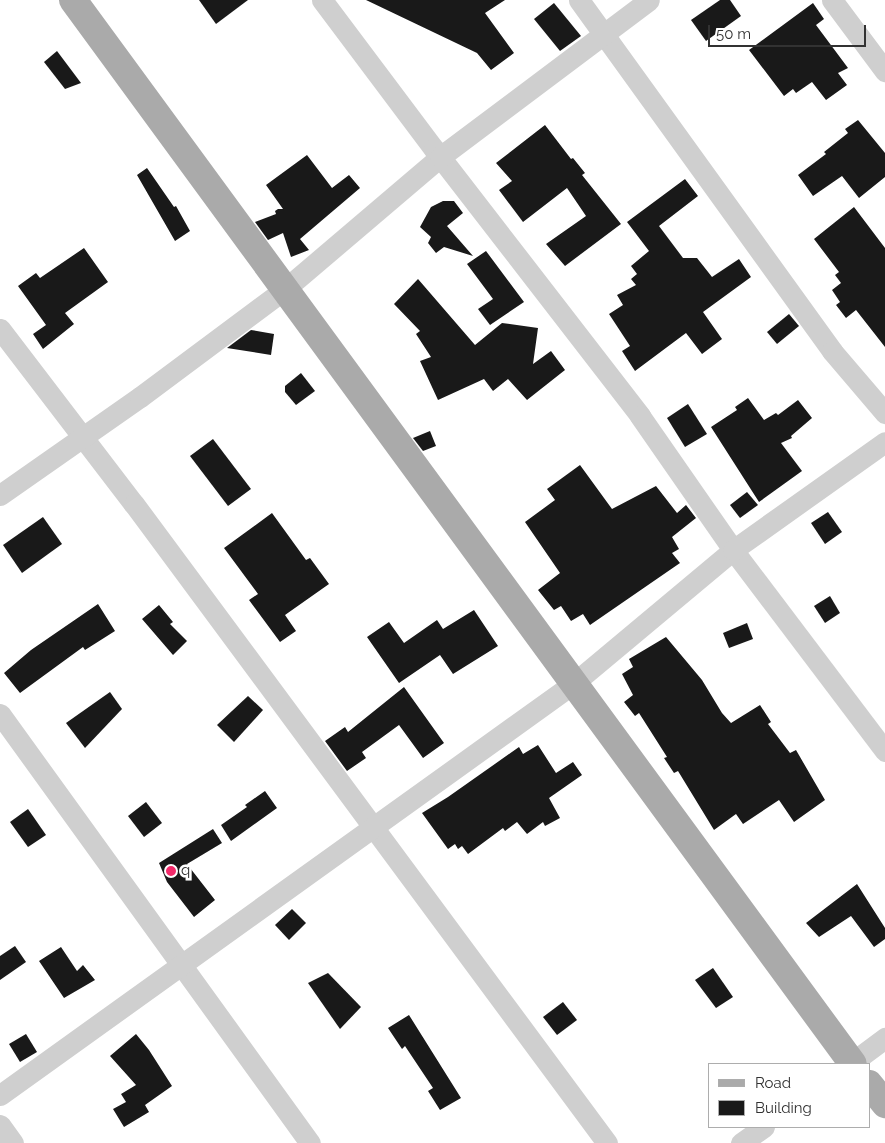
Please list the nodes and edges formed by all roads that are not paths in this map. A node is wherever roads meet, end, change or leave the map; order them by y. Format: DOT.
graph roads {
  1 [pos="74,0"];
  2 [pos="322,0"];
  3 [pos="579,0"];
  4 [pos="649,0"];
  5 [pos="832,0"];
  6 [pos="604,35"];
  7 [pos="885,71"];
  8 [pos="440,157"];
  9 [pos="285,288"];
  10 [pos="0,329"];
  11 [pos="885,413"];
  12 [pos="82,437"];
  13 [pos="885,442"];
  14 [pos="0,495"];
  15 [pos="733,550"];
  16 [pos="574,683"];
  17 [pos="0,714"];
  18 [pos="885,752"];
  19 [pos="373,829"];
  20 [pos="182,965"];
  21 [pos="885,1038"];
  22 [pos="851,1063"];
  23 [pos="853,1063"];
  24 [pos="870,1085"];
  25 [pos="0,1095"];
  26 [pos="885,1104"];
  27 [pos="0,1125"];
  28 [pos="763,1128"];
  29 [pos="14,1143"];
  30 [pos="310,1143"];
  31 [pos="607,1143"];
  32 [pos="741,1143"];
  1 -- 9 [label="main road"];
  2 -- 8 [label="street"];
  3 -- 6 [label="street"];
  4 -- 6 [label="street"];
  5 -- 7 [label="street"];
  6 -- 8 [label="street"];
  6 -- 11 [label="street"];
  8 -- 9 [label="street"];
  8 -- 15 [label="street"];
  9 -- 12 [label="street"];
  9 -- 16 [label="main road"];
  10 -- 12 [label="street"];
  12 -- 14 [label="street"];
  12 -- 19 [label="street"];
  13 -- 15 [label="street"];
  15 -- 16 [label="street"];
  15 -- 18 [label="street"];
  16 -- 19 [label="street"];
  16 -- 22 [label="main road"];
  17 -- 20 [label="street"];
  19 -- 20 [label="street"];
  19 -- 31 [label="street"];
  20 -- 25 [label="street"];
  20 -- 30 [label="street"];
  21 -- 23 [label="street"];
  24 -- 26 [label="main road"];
  27 -- 29 [label="street"];
  28 -- 32 [label="street"];
}
